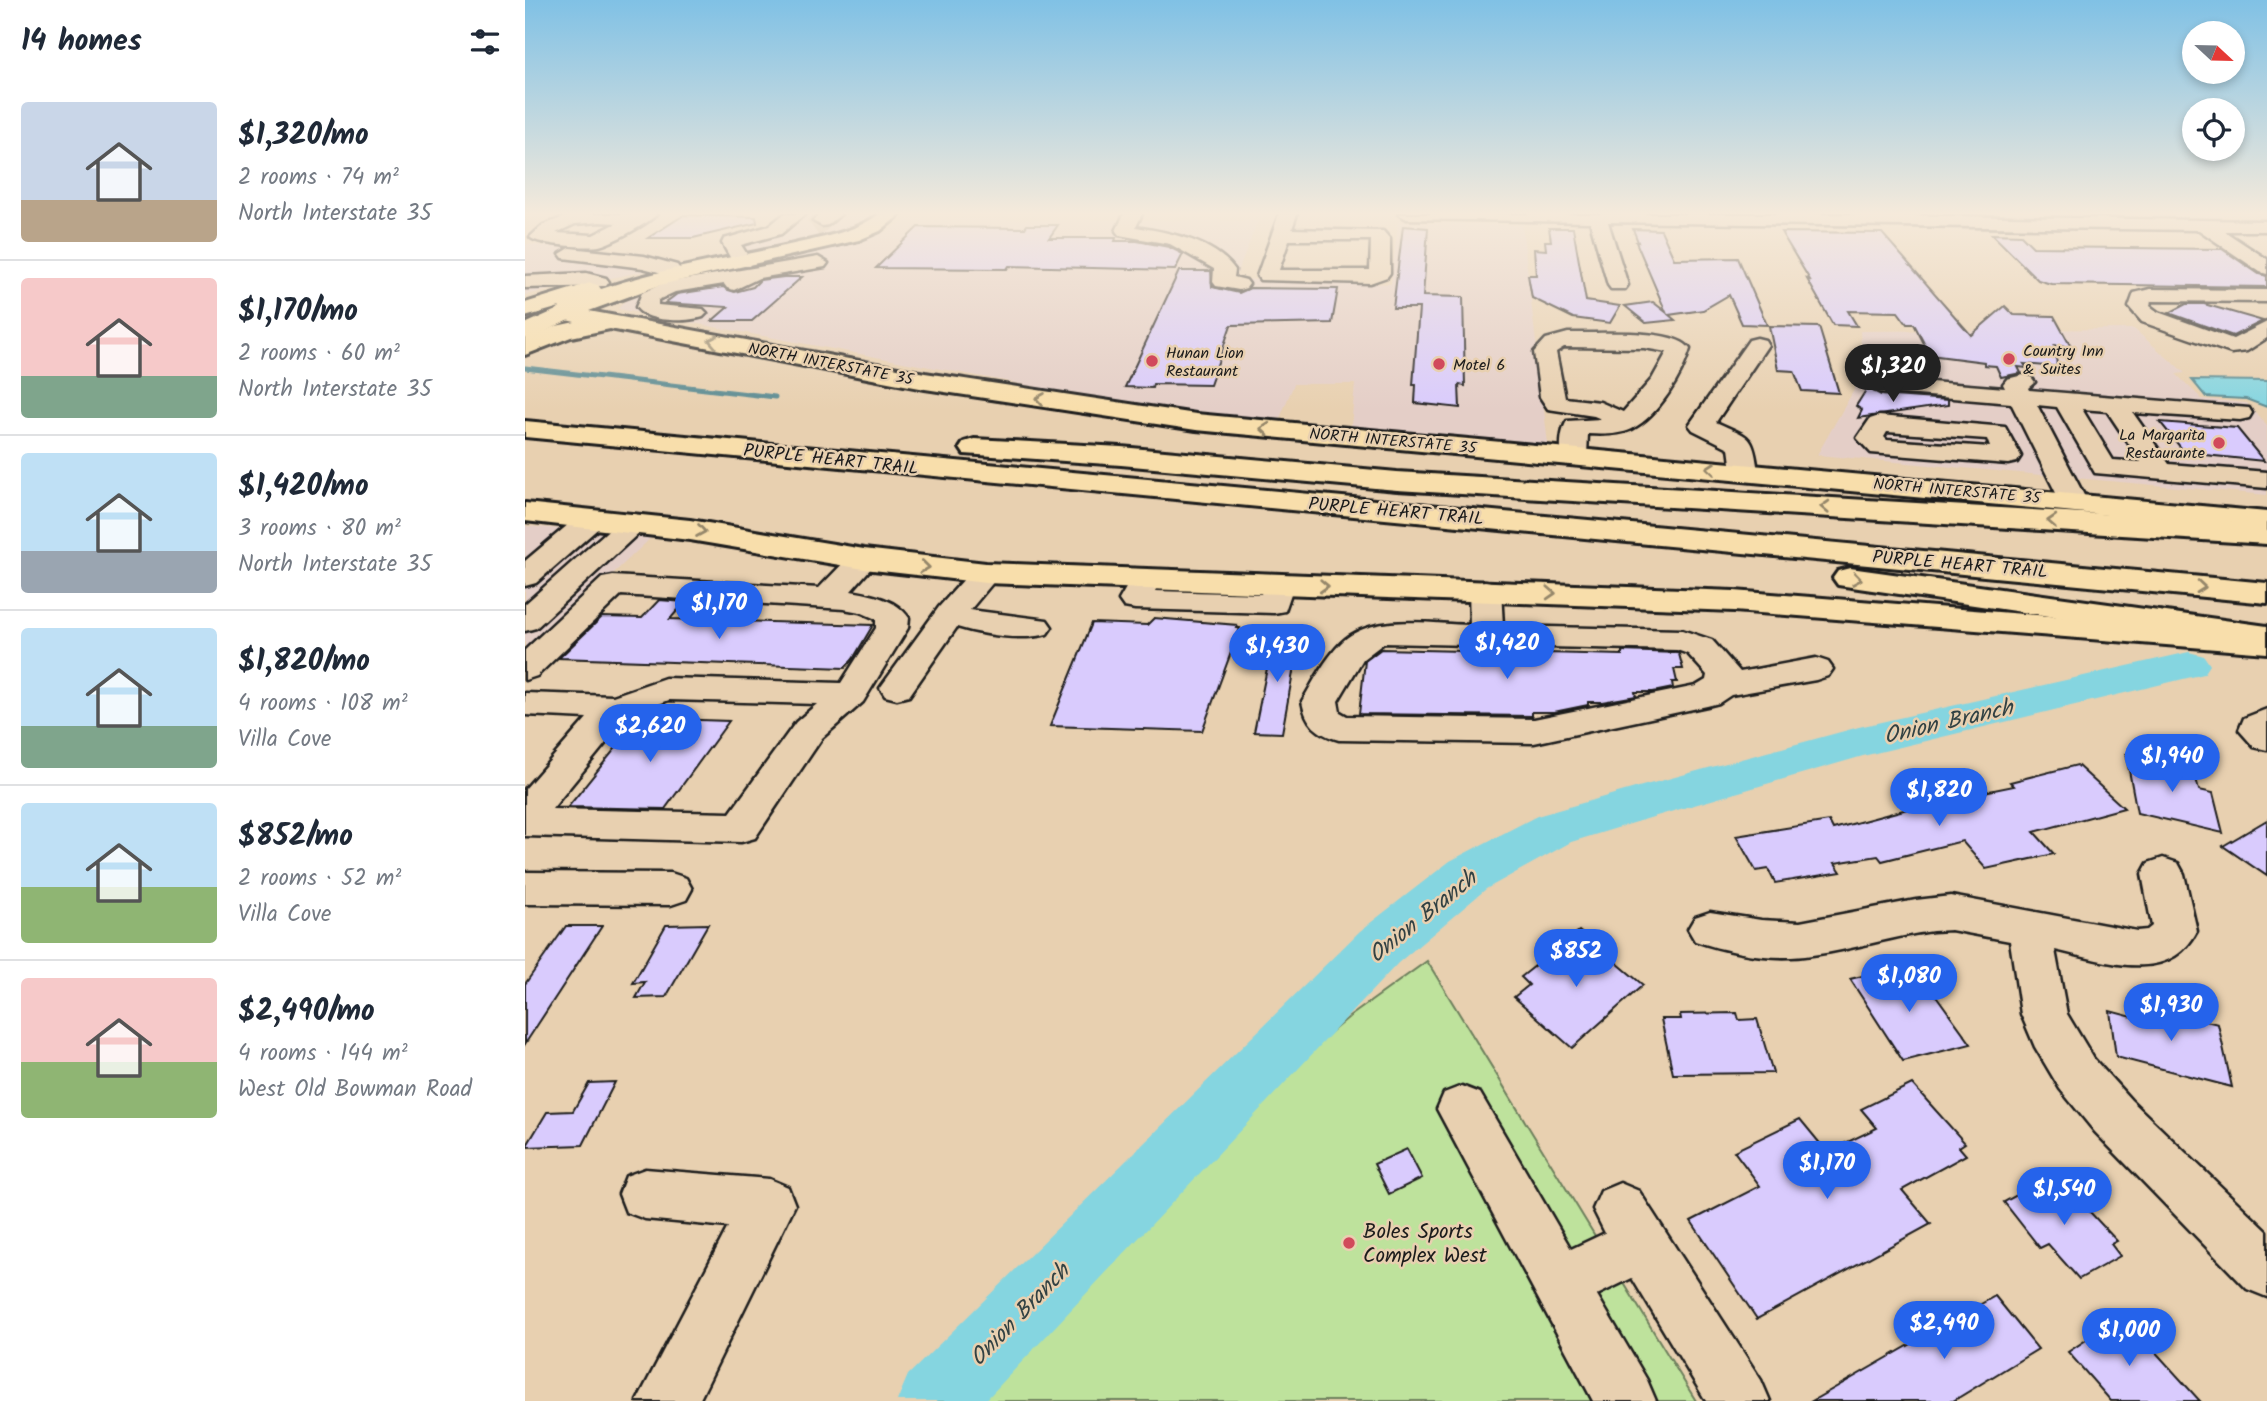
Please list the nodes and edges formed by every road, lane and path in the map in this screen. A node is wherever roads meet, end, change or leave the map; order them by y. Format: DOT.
graph roads {
  1 [pos="578,279"];
  2 [pos="588,279"];
  3 [pos="618,279"];
  4 [pos="635,279"];
  5 [pos="643,279"];
  6 [pos="695,279"];
  7 [pos="741,279"];
  8 [pos="1223,279"];
  9 [pos="1616,279"];
  10 [pos="525,282"];
  11 [pos="599,282"];
  12 [pos="1239,284"];
  13 [pos="1618,285"];
  14 [pos="2267,296"];
  15 [pos="525,306"];
  16 [pos="565,313"];
  17 [pos="696,313"];
  18 [pos="613,322"];
  19 [pos="2267,329"];
  20 [pos="670,333"];
  21 [pos="525,334"];
  22 [pos="1757,345"];
  23 [pos="525,348"];
  24 [pos="1882,385"];
  25 [pos="1978,393"];
  26 [pos="2110,393"];
  27 [pos="2020,397"];
  28 [pos="2065,400"];
  29 [pos="525,412"];
  30 [pos="2239,413"];
  31 [pos="1632,417"];
  32 [pos="1550,424"];
  33 [pos="1576,425"];
  34 [pos="525,429"];
  35 [pos="2040,436"];
  36 [pos="828,440"];
  37 [pos="1574,455"];
  38 [pos="1745,471"];
  39 [pos="2160,471"];
  40 [pos="962,472"];
  41 [pos="2267,480"];
  42 [pos="2073,501"];
  43 [pos="525,512"];
  44 [pos="592,519"];
  45 [pos="2267,521"];
  46 [pos="633,523"];
  47 [pos="2267,534"];
  48 [pos="864,559"];
  49 [pos="582,569"];
  50 [pos="2267,571"];
  51 [pos="531,572"];
  52 [pos="986,573"];
  53 [pos="1485,590"];
  54 [pos="2267,593"];
  55 [pos="828,598"];
  56 [pos="950,614"];
  57 [pos="525,621"];
  58 [pos="1036,627"];
  59 [pos="1487,635"];
  60 [pos="2267,637"];
  61 [pos="2267,645"];
  62 [pos="1815,668"];
  63 [pos="525,669"];
  64 [pos="1721,686"];
  65 [pos="897,688"];
  66 [pos="851,694"];
  67 [pos="525,704"];
  68 [pos="616,708"];
  69 [pos="2267,721"];
  70 [pos="2267,738"];
  71 [pos="525,814"];
  72 [pos="525,822"];
  73 [pos="2163,874"];
  74 [pos="525,888"];
  75 [pos="671,889"];
  76 [pos="2029,928"];
  77 [pos="1710,929"];
  78 [pos="1462,1109"];
  79 [pos="645,1194"];
  80 [pos="2267,1269"];
  81 [pos="1560,1284"];
  82 [pos="667,1401"];
  83 [pos="1626,1401"];
  84 [pos="1741,1401"];
  1 -- 10 [label="street"];
  2 -- 11 [label="street"];
  3 -- 11 [label="main road"];
  4 -- 15 [label="main road"];
  5 -- 16 [label="main road"];
  6 -- 17 [label="street"];
  7 -- 17 [label="street"];
  8 -- 12 [label="street"];
  9 -- 13 [label="street"];
  11 -- 15 [label="main road"];
  14 -- 19 [label="street"];
  15 -- 16 [label="main road, NORTH INTERSTATE 35"];
  16 -- 18 [label="main road, NORTH INTERSTATE 35"];
  16 -- 21 [label="main road"];
  17 -- 20 [label="street"];
  18 -- 20 [label="main road, NORTH INTERSTATE 35"];
  18 -- 23 [label="main road"];
  37 -- 20 [label="main road, NORTH INTERSTATE 35, one-way"];
  22 -- 38 [label="street"];
  24 -- 25 [label="street"];
  25 -- 27 [label="street"];
  25 -- 35 [label="street"];
  26 -- 27 [label="street"];
  26 -- 28 [label="street"];
  26 -- 30 [label="street"];
  26 -- 39 [label="street"];
  27 -- 28 [label="street"];
  27 -- 35 [label="street"];
  28 -- 39 [label="street"];
  29 -- 36 [label="main road, PURPLE HEART TRAIL"];
  31 -- 31 [label="street"];
  31 -- 33 [label="street"];
  32 -- 33 [label="street"];
  33 -- 37 [label="street"];
  34 -- 40 [label="main road, PURPLE HEART TRAIL"];
  35 -- 42 [label="street"];
  47 -- 36 [label="main road, one-way"];
  36 -- 50 [label="main road, PURPLE HEART TRAIL"];
  38 -- 37 [label="main road, NORTH INTERSTATE 35, one-way"];
  38 -- 42 [label="main road, NORTH INTERSTATE 35"];
  39 -- 41 [label="street"];
  40 -- 54 [label="main road, PURPLE HEART TRAIL, one-way"];
  40 -- 60 [label="main road, one-way"];
  42 -- 45 [label="main road, NORTH INTERSTATE 35"];
  43 -- 44 [label="main road"];
  44 -- 46 [label="main road"];
  44 -- 51 [label="street"];
  46 -- 48 [label="main road, one-way"];
  46 -- 49 [label="street"];
  48 -- 52 [label="main road, one-way"];
  48 -- 55 [label="street"];
  49 -- 51 [label="street"];
  49 -- 57 [label="street"];
  52 -- 53 [label="main road, one-way"];
  52 -- 56 [label="street"];
  53 -- 59 [label="street"];
  53 -- 61 [label="main road, one-way"];
  55 -- 63 [label="street"];
  55 -- 66 [label="street"];
  56 -- 58 [label="street"];
  56 -- 65 [label="street"];
  59 -- 64 [label="street"];
  59 -- 64 [label="street"];
  62 -- 64 [label="street"];
  66 -- 68 [label="street"];
  66 -- 72 [label="street"];
  67 -- 68 [label="street"];
  68 -- 71 [label="street"];
  69 -- 70 [label="street"];
  73 -- 76 [label="street"];
  74 -- 75 [label="street"];
  76 -- 77 [label="street"];
  76 -- 80 [label="street"];
  78 -- 81 [label="street"];
  79 -- 82 [label="street"];
  81 -- 83 [label="street"];
  81 -- 84 [label="street"];
}
